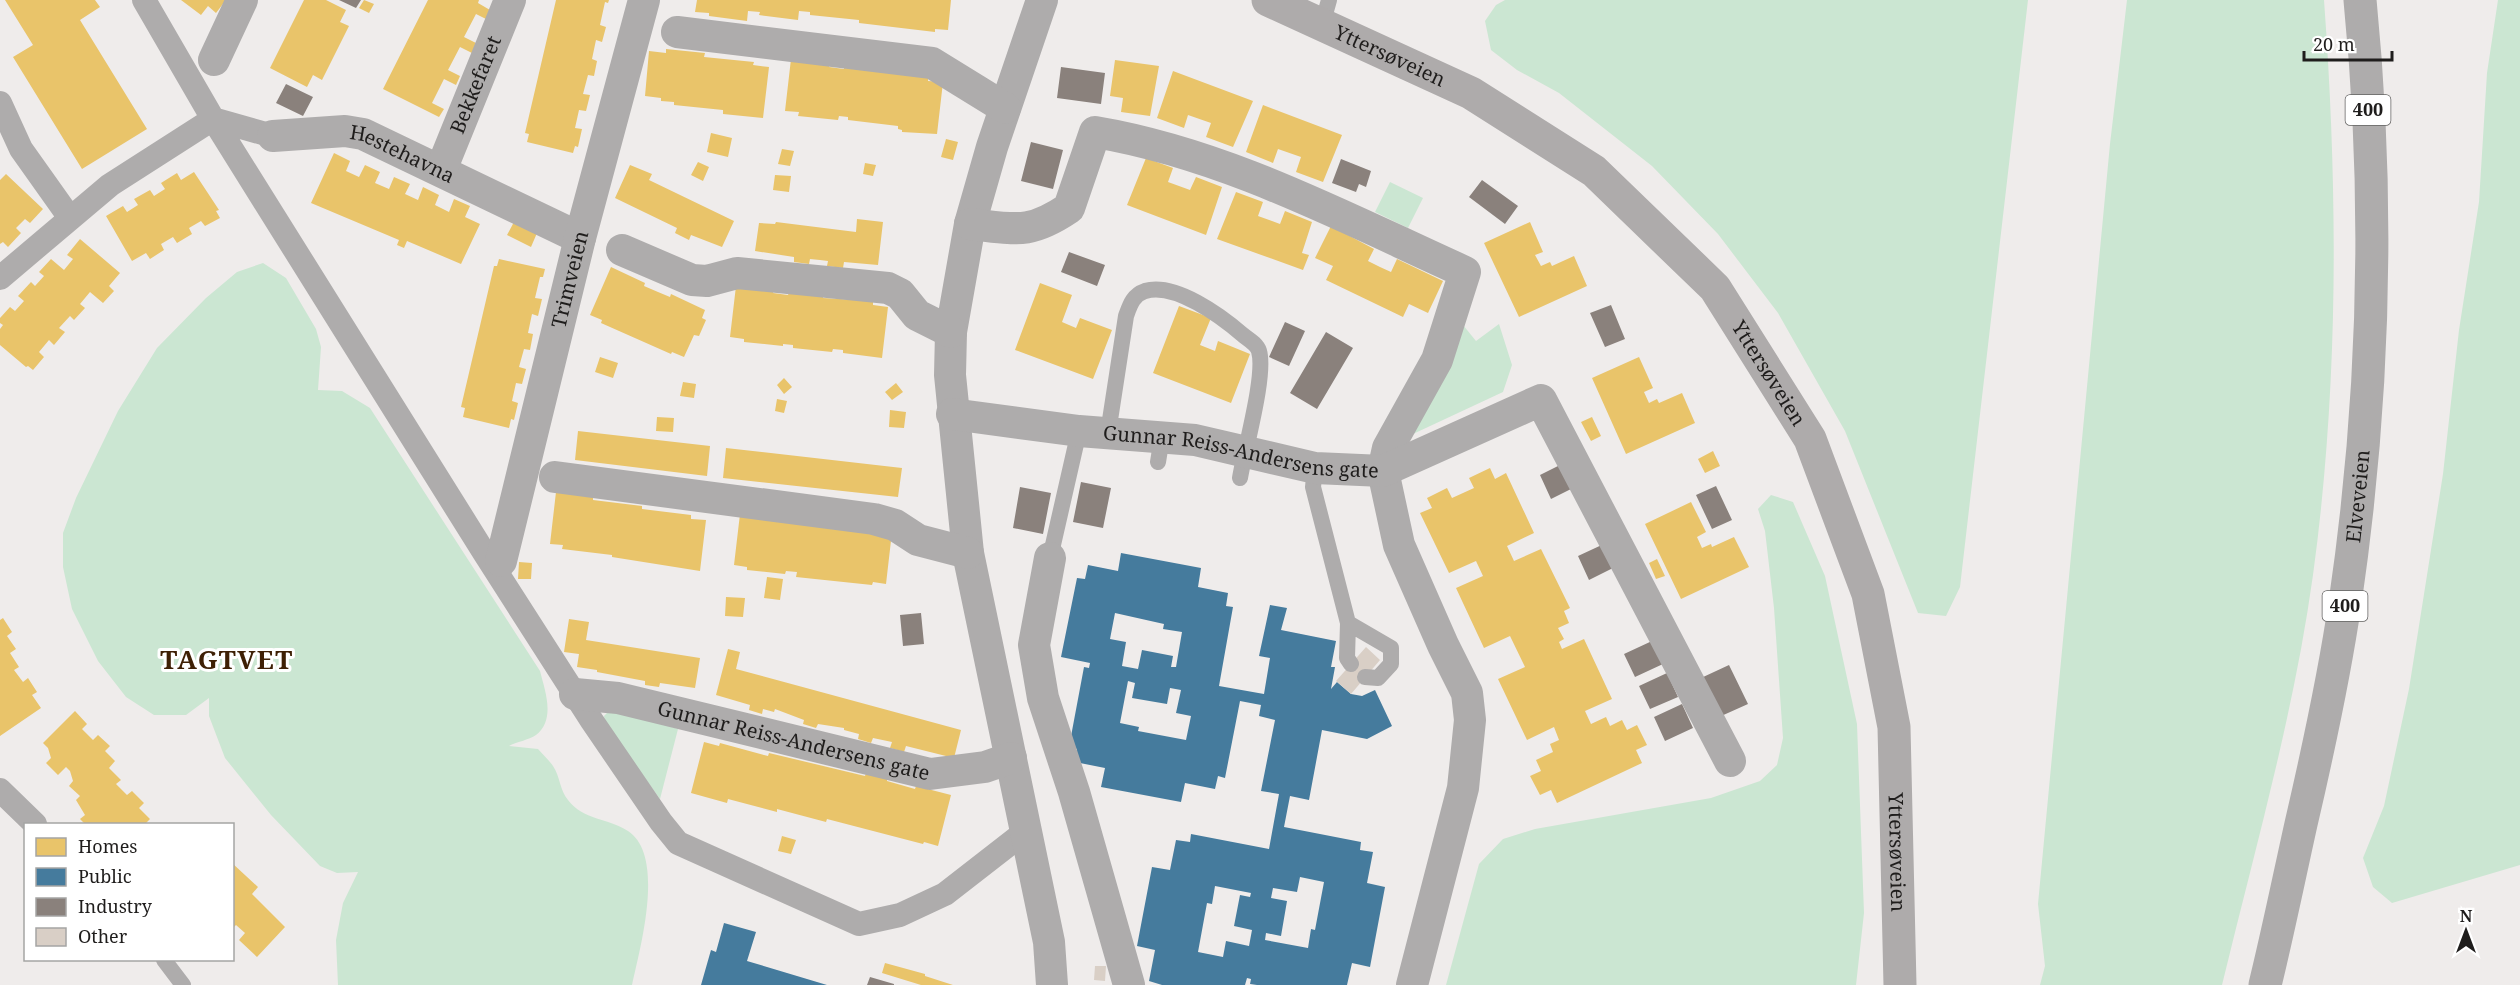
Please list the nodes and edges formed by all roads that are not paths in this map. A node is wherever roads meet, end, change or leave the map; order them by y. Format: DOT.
graph roads {
  1 [pos="144,0"];
  2 [pos="242,0"];
  3 [pos="510,0"];
  4 [pos="644,0"];
  5 [pos="1042,0"];
  6 [pos="1268,0"];
  7 [pos="2360,0"];
  8 [pos="1326,12"];
  9 [pos="677,32"];
  10 [pos="214,60"];
  11 [pos="0,103"];
  12 [pos="1005,108"];
  13 [pos="213,119"];
  14 [pos="273,136"];
  15 [pos="441,170"];
  16 [pos="70,218"];
  17 [pos="970,224"];
  18 [pos="580,238"];
  19 [pos="622,250"];
  20 [pos="0,278"];
  21 [pos="951,332"];
  22 [pos="952,414"];
  23 [pos="1093,432"];
  24 [pos="1307,460"];
  25 [pos="1242,464"];
  26 [pos="1383,471"];
  27 [pos="555,477"];
  28 [pos="968,553"];
  29 [pos="1050,558"];
  30 [pos="501,561"];
  31 [pos="1348,623"];
  32 [pos="1351,664"];
  33 [pos="1365,677"];
  34 [pos="575,694"];
  35 [pos="1011,758"];
  36 [pos="1730,761"];
  37 [pos="0,790"];
  38 [pos="32,823"];
  39 [pos="1026,831"];
  40 [pos="165,961"];
  41 [pos="183,985"];
  42 [pos="1052,985"];
  43 [pos="1130,985"];
  44 [pos="1412,985"];
  45 [pos="1900,985"];
  46 [pos="2265,985"];
  1 -- 13 [label="street"];
  2 -- 10 [label="street"];
  3 -- 15 [label="street, Bekkefaret"];
  4 -- 18 [label="street, Trimveien"];
  5 -- 12 [label="street"];
  6 -- 8 [label="main road, Yttersøveien"];
  7 -- 46 [label="highway, Elveveien / 400"];
  8 -- 45 [label="main road, Yttersøveien"];
  9 -- 12 [label="street"];
  11 -- 16 [label="street"];
  12 -- 17 [label="street"];
  13 -- 14 [label="street, Hestehavna"];
  13 -- 16 [label="street"];
  13 -- 34 [label="street"];
  14 -- 15 [label="street, Hestehavna"];
  15 -- 18 [label="street, Hestehavna"];
  16 -- 20 [label="street"];
  17 -- 21 [label="street"];
  17 -- 26 [label="street"];
  18 -- 30 [label="street, Trimveien"];
  19 -- 21 [label="street"];
  21 -- 22 [label="street"];
  22 -- 23 [label="street, Gunnar Reiss-Andersens gate"];
  22 -- 28 [label="street"];
  23 -- 25 [label="street, Gunnar Reiss-Andersens gate"];
  23 -- 25 [label="lane"];
  23 -- 29 [label="lane"];
  24 -- 25 [label="street, Gunnar Reiss-Andersens gate"];
  24 -- 26 [label="street, Gunnar Reiss-Andersens gate"];
  24 -- 31 [label="lane"];
  26 -- 36 [label="street, Gunnar Reiss-Andersens gate"];
  26 -- 44 [label="street"];
  27 -- 28 [label="street"];
  28 -- 35 [label="street"];
  29 -- 43 [label="street"];
  31 -- 32 [label="lane"];
  31 -- 33 [label="lane"];
  34 -- 35 [label="street, Gunnar Reiss-Andersens gate"];
  34 -- 39 [label="street"];
  35 -- 39 [label="street"];
  37 -- 38 [label="street"];
  39 -- 42 [label="street"];
  40 -- 41 [label="lane"];
}
